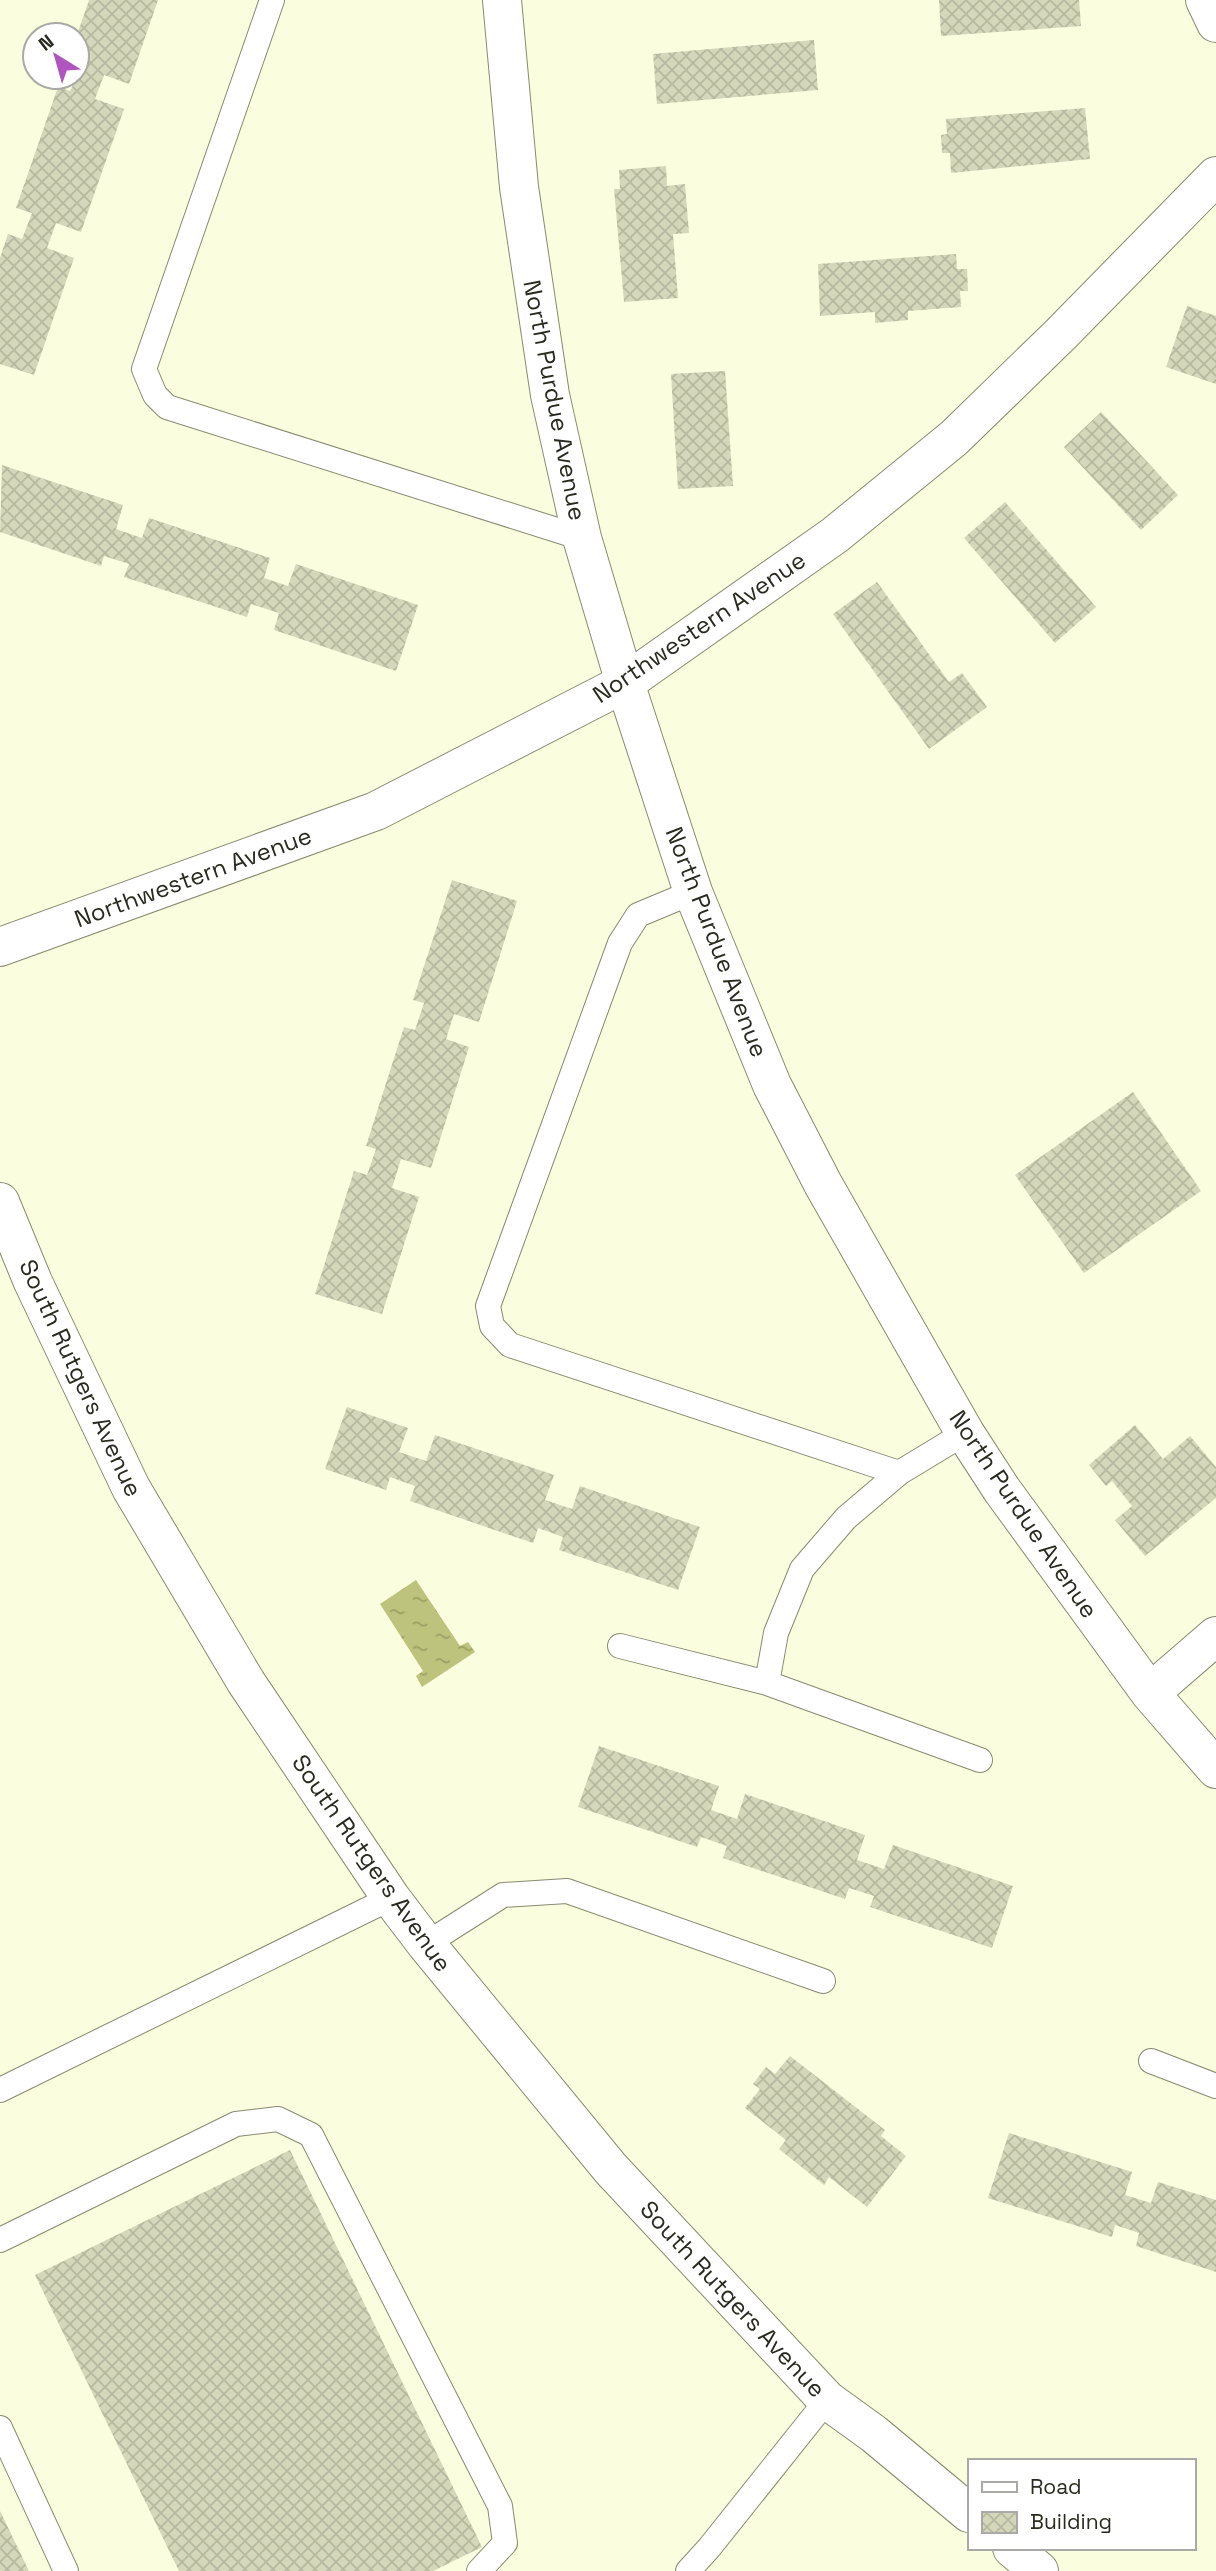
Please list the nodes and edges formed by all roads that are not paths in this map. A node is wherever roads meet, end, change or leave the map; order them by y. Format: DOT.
graph roads {
  1 [pos="272,0"];
  2 [pos="502,0"];
  3 [pos="1205,0"];
  4 [pos="1216,23"];
  5 [pos="1216,176"];
  6 [pos="582,538"];
  7 [pos="625,683"];
  8 [pos="693,892"];
  9 [pos="0,947"];
  10 [pos="0,1202"];
  11 [pos="965,1433"];
  12 [pos="899,1473"];
  13 [pos="1216,1636"];
  14 [pos="620,1646"];
  15 [pos="767,1683"];
  16 [pos="1150,1693"];
  17 [pos="980,1760"];
  18 [pos="1216,1769"];
  19 [pos="391,1898"];
  20 [pos="426,1944"];
  21 [pos="823,1981"];
  22 [pos="1152,2061"];
  23 [pos="1216,2086"];
  24 [pos="0,2090"];
  25 [pos="0,2240"];
  26 [pos="827,2400"];
  27 [pos="0,2428"];
  28 [pos="968,2512"];
  29 [pos="1014,2550"];
  30 [pos="66,2571"];
  31 [pos="479,2571"];
  32 [pos="688,2571"];
  33 [pos="1039,2571"];
  1 -- 6 [label="lane"];
  2 -- 6 [label="street, North Purdue Avenue"];
  3 -- 4 [label="street"];
  5 -- 7 [label="street, Northwestern Avenue"];
  6 -- 7 [label="street, North Purdue Avenue"];
  7 -- 8 [label="street, North Purdue Avenue"];
  7 -- 9 [label="street, Northwestern Avenue"];
  8 -- 11 [label="street, North Purdue Avenue"];
  8 -- 12 [label="lane"];
  10 -- 19 [label="street, South Rutgers Avenue"];
  11 -- 12 [label="lane"];
  11 -- 16 [label="street, North Purdue Avenue"];
  12 -- 15 [label="lane"];
  13 -- 16 [label="street"];
  14 -- 15 [label="lane"];
  15 -- 17 [label="lane"];
  16 -- 18 [label="street, North Purdue Avenue"];
  19 -- 20 [label="street, South Rutgers Avenue"];
  19 -- 24 [label="lane"];
  20 -- 21 [label="lane"];
  20 -- 26 [label="street, South Rutgers Avenue"];
  22 -- 23 [label="lane"];
  25 -- 31 [label="lane"];
  26 -- 28 [label="street, South Rutgers Avenue"];
  26 -- 32 [label="lane"];
  27 -- 30 [label="lane"];
  29 -- 33 [label="street"];
}
